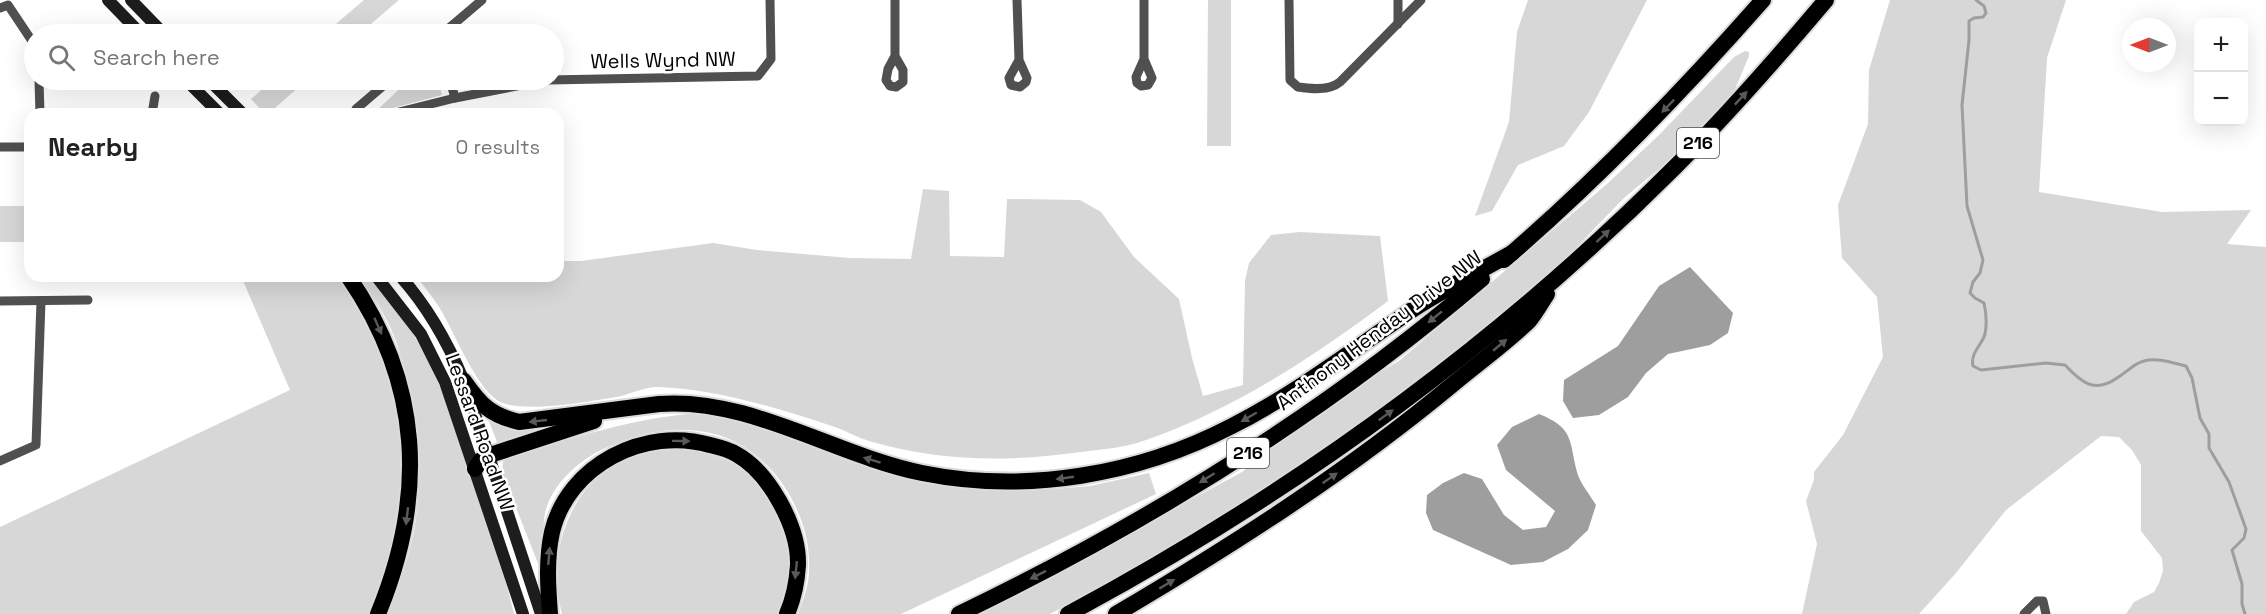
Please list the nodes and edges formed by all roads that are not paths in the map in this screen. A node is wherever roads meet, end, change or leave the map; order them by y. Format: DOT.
graph roads {
  1 [pos="108,0"];
  2 [pos="131,0"];
  3 [pos="482,0"];
  4 [pos="770,0"];
  5 [pos="895,0"];
  6 [pos="1017,0"];
  7 [pos="1144,0"];
  8 [pos="1289,0"];
  9 [pos="1398,0"];
  10 [pos="1421,0"];
  11 [pos="1763,0"];
  12 [pos="1826,0"];
  13 [pos="4,7"];
  14 [pos="131,24"];
  15 [pos="154,24"];
  16 [pos="454,24"];
  17 [pos="1398,24"];
  18 [pos="24,32"];
  19 [pos="894,56"];
  20 [pos="1144,59"];
  21 [pos="1018,60"];
  22 [pos="564,80"];
  23 [pos="39,90"];
  24 [pos="196,90"];
  25 [pos="219,90"];
  26 [pos="378,90"];
  27 [pos="452,90"];
  28 [pos="496,90"];
  29 [pos="155,96"];
  30 [pos="454,98"];
  31 [pos="40,108"];
  32 [pos="153,108"];
  33 [pos="214,108"];
  34 [pos="237,108"];
  35 [pos="357,108"];
  36 [pos="415,108"];
  37 [pos="0,147"];
  38 [pos="24,147"];
  39 [pos="1512,253"];
  40 [pos="1560,275"];
  41 [pos="352,282"];
  42 [pos="381,282"];
  43 [pos="404,282"];
  44 [pos="88,300"];
  45 [pos="0,301"];
  46 [pos="41,301"];
  47 [pos="464,381"];
  48 [pos="638,408"];
  49 [pos="490,455"];
  50 [pos="0,461"];
  51 [pos="475,469"];
  52 [pos="1125,583"];
  53 [pos="378,614"];
  54 [pos="523,614"];
  55 [pos="541,614"];
  56 [pos="550,614"];
  57 [pos="787,614"];
  58 [pos="959,614"];
  59 [pos="1068,614"];
  60 [pos="1082,614"];
  61 [pos="1116,614"];
  62 [pos="2024,614"];
  63 [pos="2046,614"];
  1 -- 14 [label="main road"];
  2 -- 15 [label="main road"];
  3 -- 16 [label="street"];
  4 -- 22 [label="street, Wells Wynd NW"];
  5 -- 19 [label="street"];
  6 -- 21 [label="street"];
  7 -- 20 [label="street"];
  8 -- 17 [label="street"];
  9 -- 17 [label="street"];
  10 -- 17 [label="street"];
  11 -- 39 [label="highway, Anthony Henday Drive NW / 216, one-way"];
  40 -- 12 [label="highway, 216, one-way"];
  13 -- 18 [label="street"];
  23 -- 31 [label="street"];
  24 -- 33 [label="main road"];
  25 -- 34 [label="main road"];
  26 -- 35 [label="street"];
  27 -- 30 [label="street"];
  28 -- 30 [label="street, Wells Wynd NW"];
  29 -- 32 [label="street"];
  30 -- 36 [label="street, Wells Wynd NW"];
  37 -- 38 [label="street"];
  39 -- 48 [label="highway, one-way"];
  39 -- 58 [label="highway, Anthony Henday Drive NW / 216, one-way"];
  52 -- 40 [label="highway, 216, one-way"];
  61 -- 40 [label="highway, one-way"];
  41 -- 53 [label="highway, one-way"];
  42 -- 51 [label="main road, Lessard Road NW"];
  43 -- 47 [label="main road, Lessard Road NW"];
  44 -- 46 [label="street"];
  45 -- 46 [label="street"];
  46 -- 50 [label="street"];
  48 -- 47 [label="highway, one-way"];
  47 -- 49 [label="main road, Lessard Road NW"];
  48 -- 49 [label="highway"];
  49 -- 51 [label="highway"];
  49 -- 55 [label="main road, Lessard Road NW"];
  51 -- 54 [label="main road, Lessard Road NW"];
  52 -- 59 [label="highway, 216"];
  52 -- 60 [label="highway"];
  56 -- 57 [label="highway, one-way"];
  62 -- 63 [label="street"];
}
